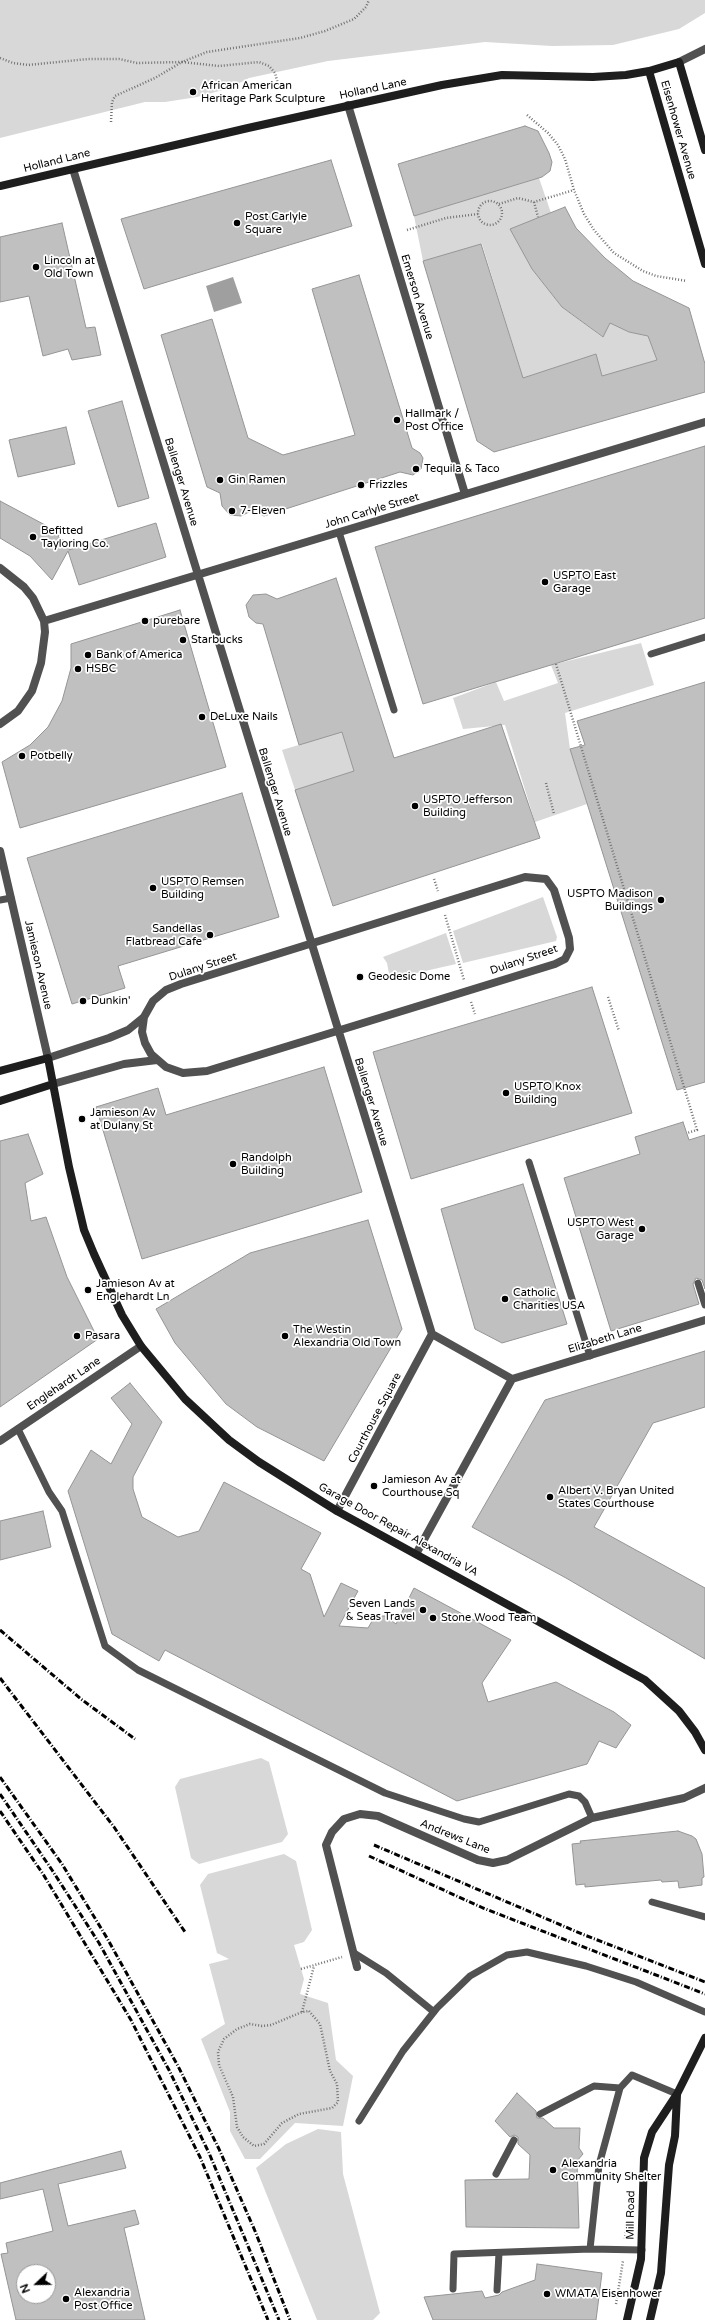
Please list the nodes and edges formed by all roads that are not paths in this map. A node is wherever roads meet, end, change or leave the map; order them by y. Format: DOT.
graph roads {
  1 [pos="705,49"];
  2 [pos="679,62"];
  3 [pos="649,71"];
  4 [pos="348,105"];
  5 [pos="705,150"];
  6 [pos="73,169"];
  7 [pos="0,186"];
  8 [pos="705,264"];
  9 [pos="705,422"];
  10 [pos="465,494"];
  11 [pos="339,532"];
  12 [pos="0,568"];
  13 [pos="198,575"];
  14 [pos="44,621"];
  15 [pos="705,637"];
  16 [pos="651,654"];
  17 [pos="394,710"];
  18 [pos="0,724"];
  19 [pos="0,851"];
  20 [pos="11,898"];
  21 [pos="0,900"];
  22 [pos="310,945"];
  23 [pos="144,1017"];
  24 [pos="337,1031"];
  25 [pos="48,1058"];
  26 [pos="157,1060"];
  27 [pos="0,1071"];
  28 [pos="53,1084"];
  29 [pos="0,1101"];
  30 [pos="529,1162"];
  31 [pos="698,1282"];
  32 [pos="705,1305"];
  33 [pos="705,1320"];
  34 [pos="432,1334"];
  35 [pos="140,1346"];
  36 [pos="590,1356"];
  37 [pos="512,1379"];
  38 [pos="18,1428"];
  39 [pos="0,1441"];
  40 [pos="337,1511"];
  41 [pos="416,1554"];
  42 [pos="705,1750"];
  43 [pos="705,1788"];
  44 [pos="592,1818"];
  45 [pos="652,1902"];
  46 [pos="705,1917"];
  47 [pos="354,1953"];
  48 [pos="357,1967"];
  49 [pos="434,2012"];
  50 [pos="705,2012"];
  51 [pos="705,2038"];
  52 [pos="620,2088"];
  53 [pos="677,2094"];
  54 [pos="540,2114"];
  55 [pos="359,2121"];
  56 [pos="514,2140"];
  57 [pos="496,2174"];
  58 [pos="590,2249"];
  59 [pos="642,2250"];
  60 [pos="499,2252"];
  61 [pos="453,2288"];
  62 [pos="497,2290"];
  63 [pos="627,2320"];
  64 [pos="650,2320"];
  1 -- 2 [label="street, Holland Lane"];
  2 -- 3 [label="street, Holland Lane"];
  2 -- 5 [label="street, Eisenhower Avenue"];
  3 -- 4 [label="street, Holland Lane"];
  3 -- 8 [label="street, Eisenhower Avenue"];
  4 -- 6 [label="street, Holland Lane"];
  4 -- 10 [label="street, Emerson Avenue"];
  6 -- 7 [label="street, Holland Lane"];
  6 -- 13 [label="street, Ballenger Avenue"];
  9 -- 10 [label="street, John Carlyle Street"];
  10 -- 11 [label="street, John Carlyle Street"];
  11 -- 13 [label="street, John Carlyle Street"];
  11 -- 17 [label="lane"];
  12 -- 14 [label="street"];
  13 -- 14 [label="street, John Carlyle Street"];
  13 -- 22 [label="street, Ballenger Avenue"];
  14 -- 18 [label="street"];
  15 -- 16 [label="lane"];
  19 -- 20 [label="street, Jamieson Avenue"];
  20 -- 21 [label="lane"];
  20 -- 25 [label="street, Jamieson Avenue"];
  22 -- 23 [label="street, Dulany Street"];
  22 -- 24 [label="street, Ballenger Avenue"];
  22 -- 24 [label="street, Dulany Street"];
  23 -- 25 [label="street, Dulany Street"];
  23 -- 26 [label="street, Dulany Street"];
  24 -- 26 [label="street, Dulany Street"];
  24 -- 34 [label="street, Ballenger Avenue"];
  25 -- 27 [label="street, Dulany Street"];
  25 -- 28 [label="street, Jamieson Avenue"];
  26 -- 28 [label="street"];
  28 -- 29 [label="street"];
  28 -- 35 [label="street, Garage Door Repair Alexandria VA"];
  30 -- 36 [label="lane"];
  31 -- 32 [label="lane"];
  33 -- 36 [label="street, Elizabeth Lane"];
  34 -- 37 [label="street"];
  34 -- 40 [label="street, Courthouse Square"];
  35 -- 38 [label="street, Englehardt Lane"];
  35 -- 40 [label="street, Garage Door Repair Alexandria VA"];
  36 -- 37 [label="street, Elizabeth Lane"];
  37 -- 41 [label="street"];
  38 -- 39 [label="street, Englehardt Lane"];
  38 -- 44 [label="lane"];
  40 -- 41 [label="street, Garage Door Repair Alexandria VA"];
  41 -- 42 [label="street, Garage Door Repair Alexandria VA"];
  43 -- 44 [label="street, Andrews Lane"];
  44 -- 47 [label="street, Andrews Lane"];
  45 -- 46 [label="lane"];
  47 -- 48 [label="street, Andrews Lane"];
  47 -- 49 [label="lane"];
  49 -- 50 [label="lane"];
  49 -- 55 [label="lane"];
  51 -- 53 [label="street, Mill Road"];
  52 -- 53 [label="lane"];
  52 -- 54 [label="lane"];
  52 -- 58 [label="lane"];
  53 -- 59 [label="street, Mill Road"];
  53 -- 64 [label="street, Mill Road"];
  56 -- 57 [label="lane"];
  58 -- 59 [label="lane"];
  58 -- 60 [label="lane"];
  59 -- 63 [label="street, Mill Road"];
  60 -- 61 [label="lane"];
  60 -- 62 [label="lane"];
}
